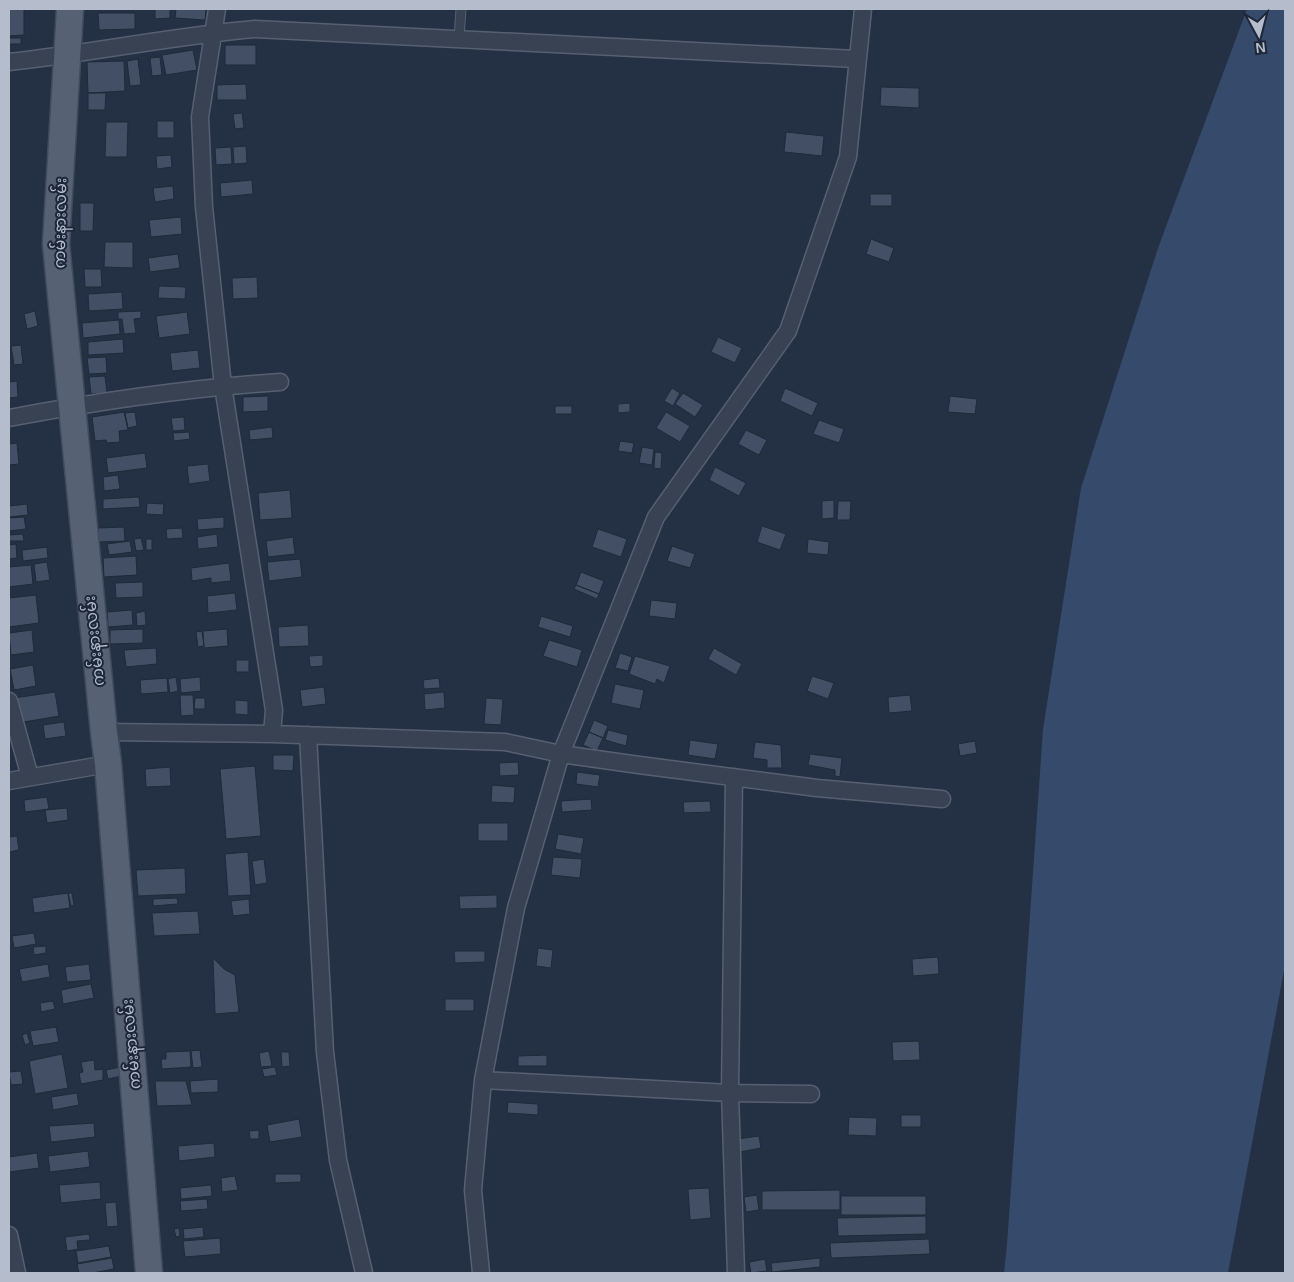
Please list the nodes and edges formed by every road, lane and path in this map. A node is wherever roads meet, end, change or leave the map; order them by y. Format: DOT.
graph roads {
  1 [pos="70,9"];
  2 [pos="217,9"];
  3 [pos="461,9"];
  4 [pos="862,9"];
  5 [pos="214,32"];
  6 [pos="459,38"];
  7 [pos="68,56"];
  8 [pos="856,59"];
  9 [pos="9,62"];
  10 [pos="280,382"];
  11 [pos="223,386"];
  12 [pos="71,406"];
  13 [pos="9,418"];
  14 [pos="9,701"];
  15 [pos="104,732"];
  16 [pos="272,734"];
  17 [pos="308,735"];
  18 [pos="561,754"];
  19 [pos="108,764"];
  20 [pos="30,777"];
  21 [pos="734,777"];
  22 [pos="9,780"];
  23 [pos="942,799"];
  24 [pos="483,1080"];
  25 [pos="730,1093"];
  26 [pos="811,1094"];
  27 [pos="9,1235"];
  28 [pos="17,1273"];
  29 [pos="149,1273"];
  30 [pos="364,1273"];
  31 [pos="481,1273"];
  32 [pos="736,1273"];
  1 -- 7 [label="main road, ကမ်းနားလမ်း"];
  2 -- 5 [label="street"];
  3 -- 6 [label="lane"];
  4 -- 8 [label="street"];
  5 -- 6 [label="street"];
  5 -- 7 [label="street"];
  5 -- 11 [label="street"];
  6 -- 8 [label="street"];
  7 -- 9 [label="street"];
  7 -- 12 [label="main road, ကမ်းနားလမ်း"];
  8 -- 18 [label="street"];
  10 -- 11 [label="street"];
  11 -- 12 [label="street"];
  11 -- 16 [label="street"];
  12 -- 13 [label="street"];
  12 -- 15 [label="main road, ကမ်းနားလမ်း"];
  14 -- 20 [label="street"];
  15 -- 16 [label="street"];
  15 -- 19 [label="main road, ကမ်းနားလမ်း"];
  16 -- 17 [label="street"];
  17 -- 18 [label="street"];
  17 -- 30 [label="street"];
  18 -- 21 [label="street"];
  18 -- 24 [label="street"];
  19 -- 20 [label="street"];
  19 -- 29 [label="main road, ကမ်းနားလမ်း"];
  20 -- 22 [label="street"];
  21 -- 23 [label="street"];
  21 -- 25 [label="street"];
  24 -- 25 [label="street"];
  24 -- 31 [label="street"];
  25 -- 26 [label="street"];
  25 -- 32 [label="street"];
  27 -- 28 [label="street"];
}
